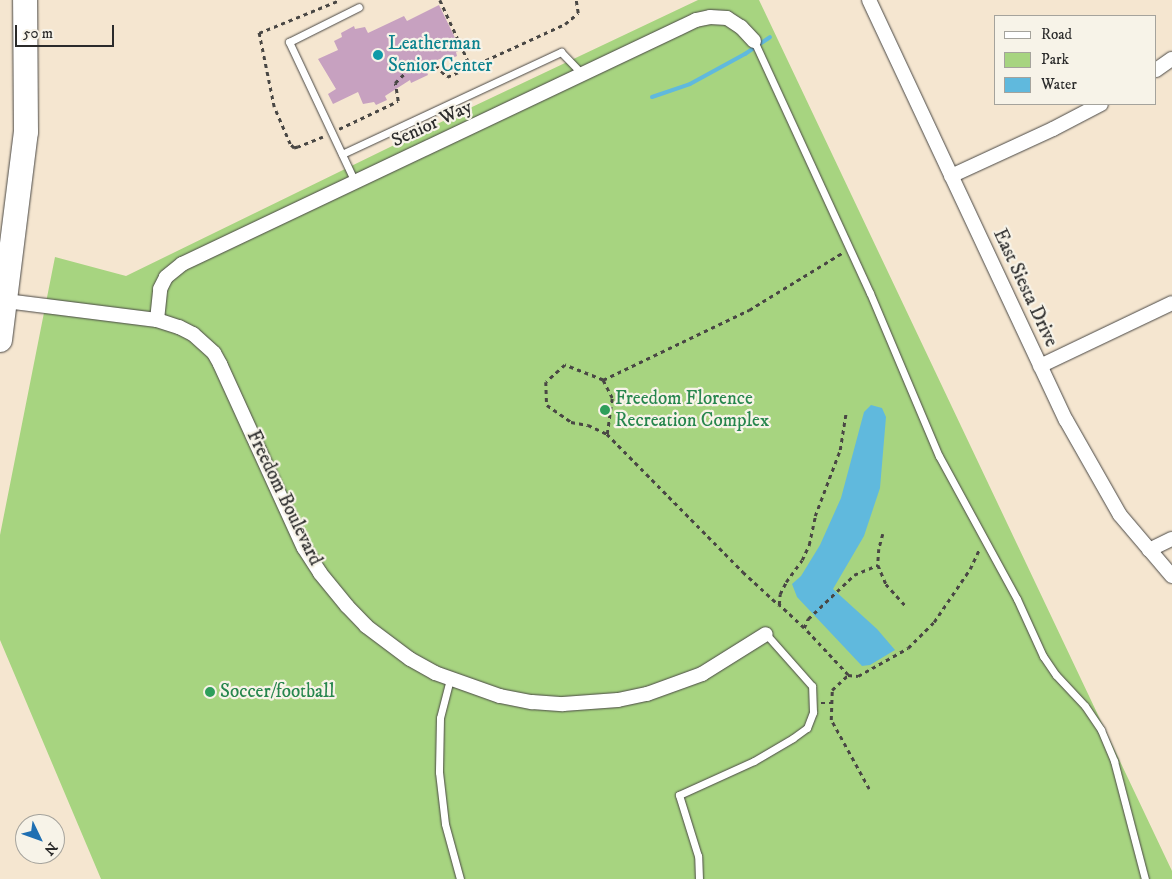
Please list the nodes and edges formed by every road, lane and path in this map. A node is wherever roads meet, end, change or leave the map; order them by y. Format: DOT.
graph roads {
  1 [pos="25,0"];
  2 [pos="340,0"];
  3 [pos="440,0"];
  4 [pos="576,0"];
  5 [pos="869,0"];
  6 [pos="359,7"];
  7 [pos="758,46"];
  8 [pos="1172,60"];
  9 [pos="423,64"];
  10 [pos="470,66"];
  11 [pos="1157,69"];
  12 [pos="406,72"];
  13 [pos="582,74"];
  14 [pos="1099,105"];
  15 [pos="332,132"];
  16 [pos="342,154"];
  17 [pos="951,176"];
  18 [pos="355,182"];
  19 [pos="850,249"];
  20 [pos="2,300"];
  21 [pos="1172,303"];
  22 [pos="157,320"];
  23 [pos="0,340"];
  24 [pos="1040,366"];
  25 [pos="603,380"];
  26 [pos="846,411"];
  27 [pos="607,434"];
  28 [pos="883,534"];
  29 [pos="984,537"];
  30 [pos="1172,538"];
  31 [pos="1149,550"];
  32 [pos="878,565"];
  33 [pos="1172,576"];
  34 [pos="779,605"];
  35 [pos="905,605"];
  36 [pos="804,628"];
  37 [pos="766,634"];
  38 [pos="848,675"];
  39 [pos="450,679"];
  40 [pos="869,789"];
  41 [pos="460,879"];
  42 [pos="699,879"];
  43 [pos="1144,879"];
  1 -- 20 [label="highway"];
  2 -- 15 [label="path"];
  3 -- 10 [label="path"];
  4 -- 10 [label="path"];
  5 -- 17 [label="street, East Siesta Drive"];
  6 -- 15 [label="lane"];
  7 -- 13 [label="street, Senior Way"];
  7 -- 19 [label="lane"];
  8 -- 11 [label="street"];
  9 -- 10 [label="path"];
  12 -- 15 [label="path"];
  13 -- 16 [label="lane"];
  13 -- 18 [label="street, Senior Way"];
  14 -- 17 [label="street"];
  15 -- 16 [label="lane"];
  16 -- 18 [label="lane"];
  17 -- 24 [label="street, East Siesta Drive"];
  18 -- 22 [label="street, Senior Way"];
  19 -- 25 [label="path"];
  19 -- 29 [label="lane"];
  20 -- 22 [label="street, Freedom Boulevard"];
  20 -- 23 [label="highway"];
  21 -- 24 [label="street"];
  22 -- 39 [label="street, Freedom Boulevard"];
  24 -- 31 [label="street, East Siesta Drive"];
  25 -- 27 [label="path"];
  25 -- 27 [label="path"];
  26 -- 34 [label="path"];
  27 -- 34 [label="path"];
  28 -- 32 [label="path"];
  29 -- 38 [label="path"];
  29 -- 43 [label="lane"];
  30 -- 31 [label="street"];
  31 -- 33 [label="street, East Siesta Drive"];
  32 -- 35 [label="path"];
  32 -- 36 [label="path"];
  34 -- 36 [label="path"];
  36 -- 38 [label="path"];
  37 -- 39 [label="street, Freedom Boulevard"];
  37 -- 42 [label="lane"];
  38 -- 40 [label="path"];
  39 -- 41 [label="lane"];
}
